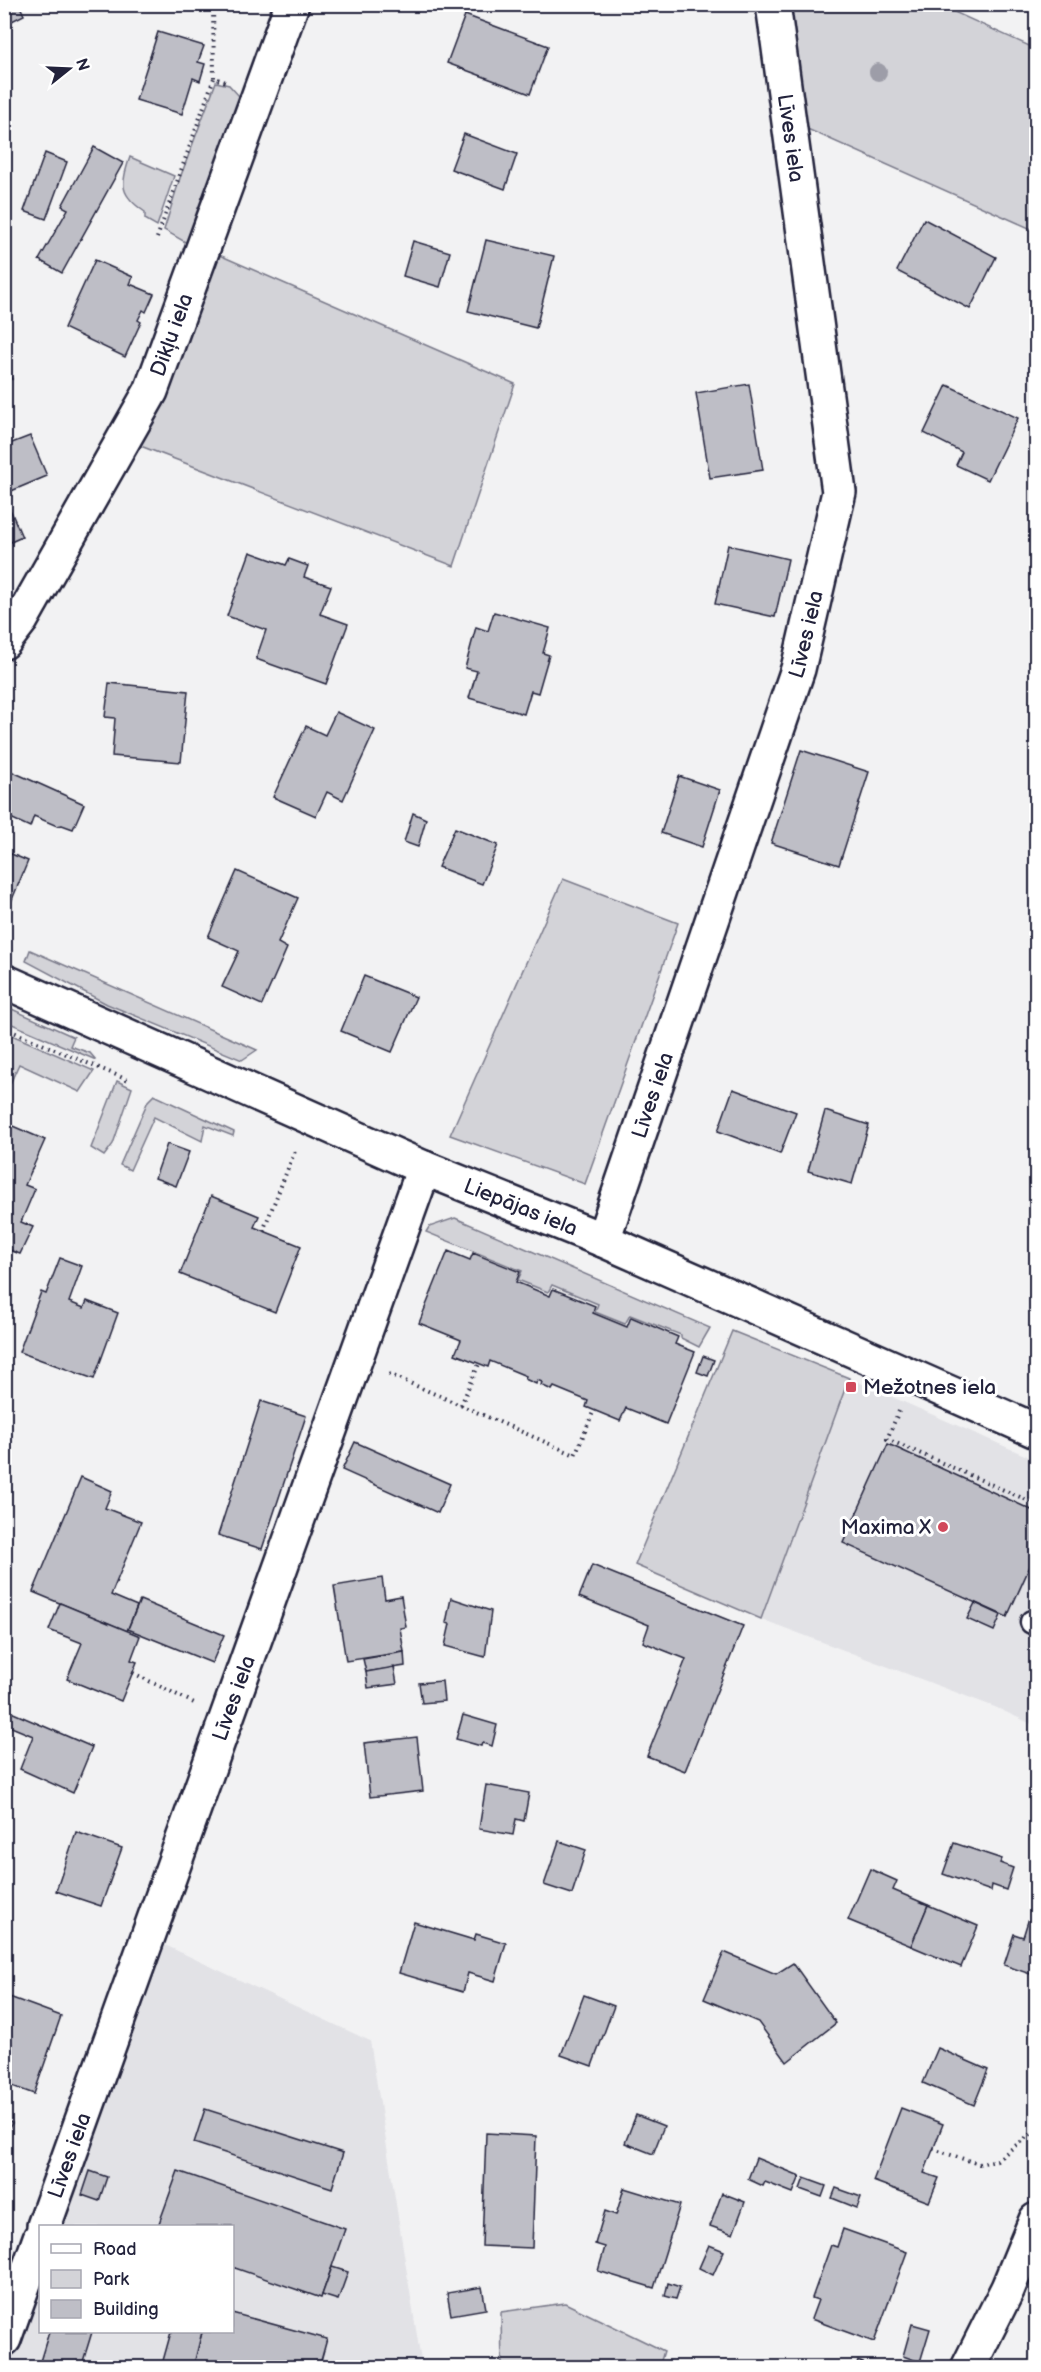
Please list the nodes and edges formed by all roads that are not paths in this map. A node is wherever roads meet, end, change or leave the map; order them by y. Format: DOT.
graph roads {
  1 [pos="292,4"];
  2 [pos="773,4"];
  3 [pos="4,642"];
  4 [pos="4,981"];
  5 [pos="424,1168"];
  6 [pos="603,1240"];
  7 [pos="1036,1431"];
  8 [pos="1036,2220"];
  9 [pos="44,2225"];
  10 [pos="39,2241"];
  11 [pos="4,2339"];
  12 [pos="968,2367"];
  1 -- 3 [label="street, Dikļu iela"];
  2 -- 6 [label="street, Līves iela"];
  4 -- 5 [label="street, Liepājas iela"];
  5 -- 6 [label="street, Liepājas iela"];
  5 -- 9 [label="street, Līves iela"];
  6 -- 7 [label="street, Liepājas iela"];
  8 -- 12 [label="street"];
  10 -- 11 [label="street"];
}
